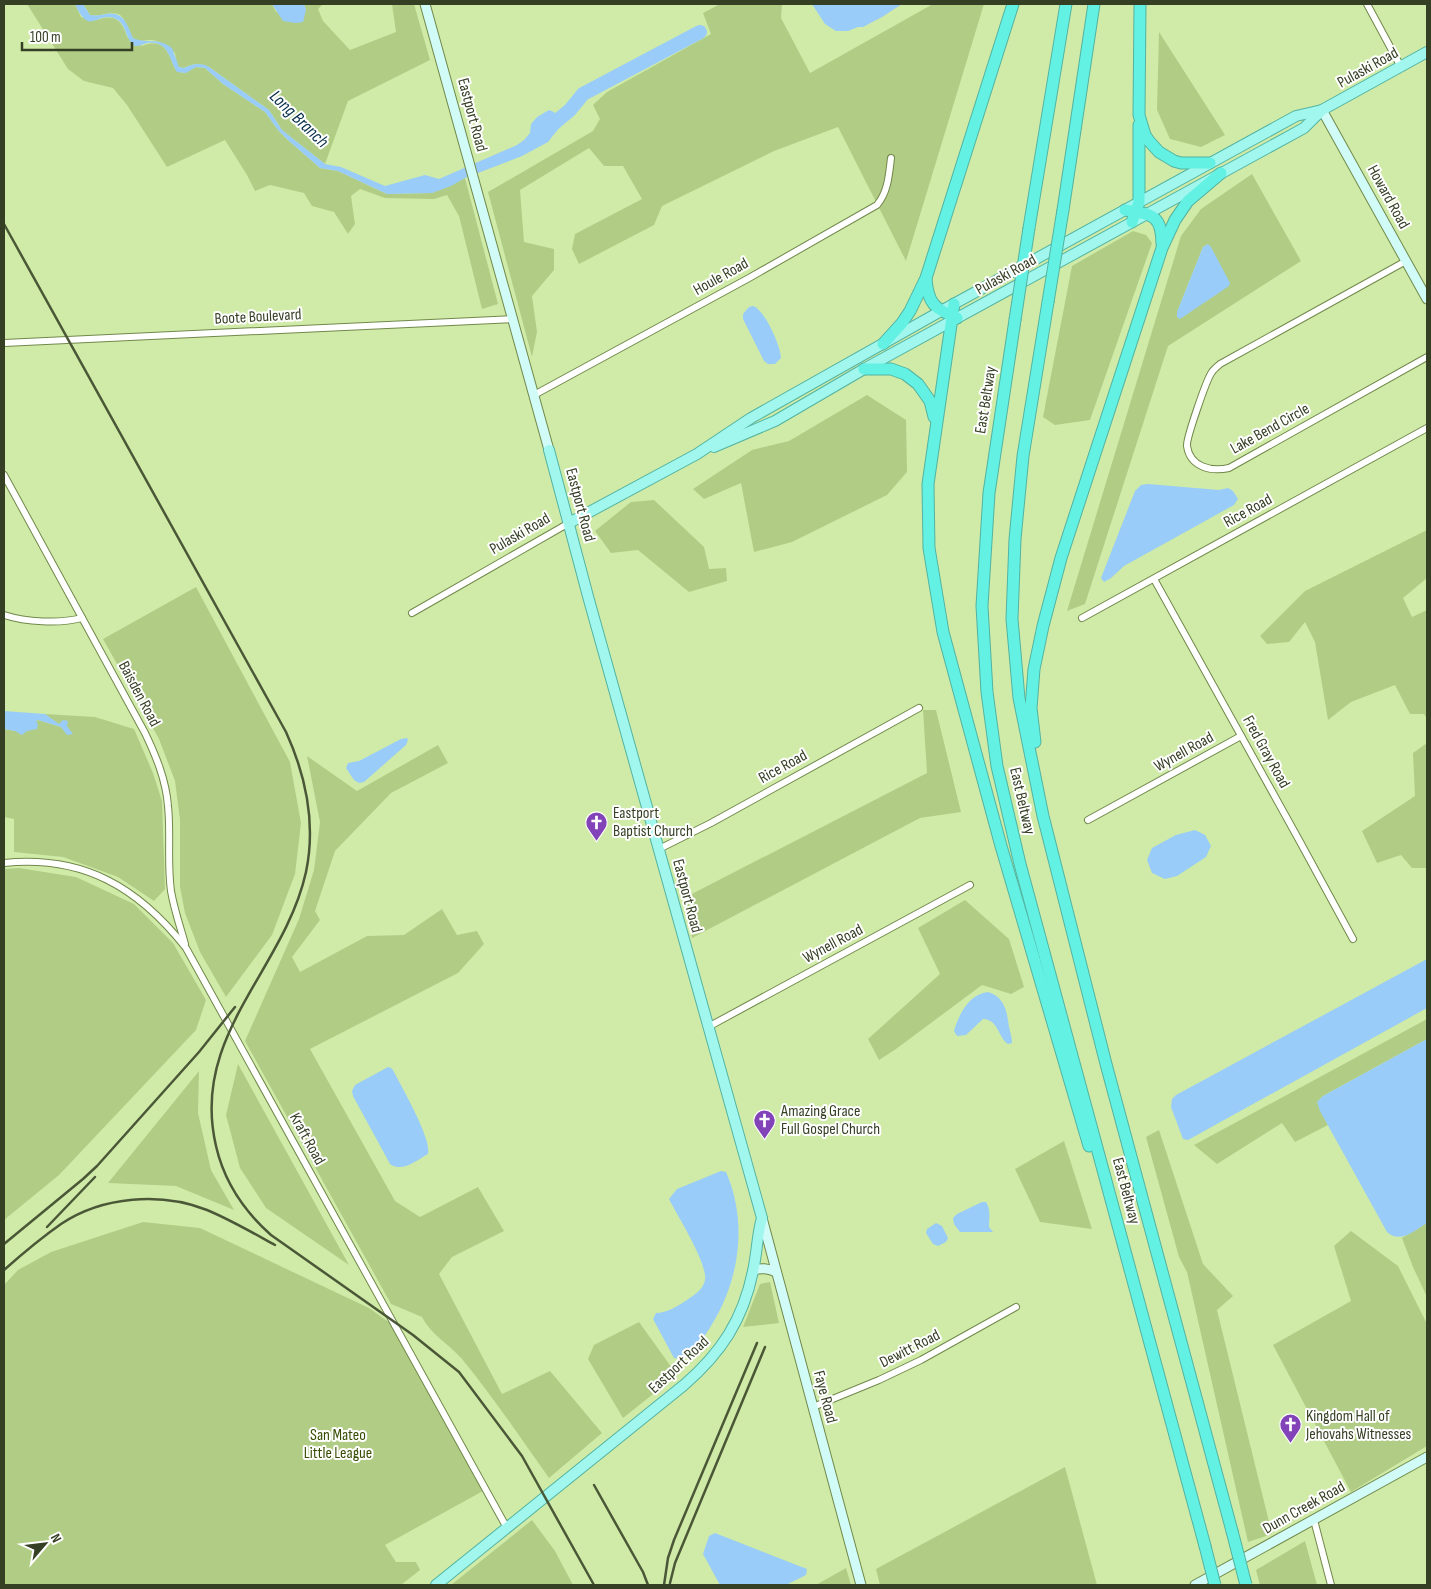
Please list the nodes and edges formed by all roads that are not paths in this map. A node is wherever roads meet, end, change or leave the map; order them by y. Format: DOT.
graph roads {
  1 [pos="425,4"];
  2 [pos="1013,4"];
  3 [pos="1066,4"];
  4 [pos="1094,4"];
  5 [pos="1140,4"];
  6 [pos="1367,4"];
  7 [pos="1427,52"];
  8 [pos="1401,66"];
  9 [pos="1322,110"];
  10 [pos="1139,115"];
  11 [pos="890,158"];
  12 [pos="1210,163"];
  13 [pos="1221,173"];
  14 [pos="1136,212"];
  15 [pos="1162,248"];
  16 [pos="1406,261"];
  17 [pos="926,278"];
  18 [pos="1427,299"];
  19 [pos="954,304"];
  20 [pos="940,311"];
  21 [pos="513,319"];
  22 [pos="953,319"];
  23 [pos="4,343"];
  24 [pos="882,344"];
  25 [pos="1427,357"];
  26 [pos="864,369"];
  27 [pos="534,395"];
  28 [pos="936,422"];
  29 [pos="1427,428"];
  30 [pos="549,450"];
  31 [pos="697,454"];
  32 [pos="4,474"];
  33 [pos="569,523"];
  34 [pos="1154,579"];
  35 [pos="412,613"];
  36 [pos="4,615"];
  37 [pos="82,618"];
  38 [pos="1082,618"];
  39 [pos="919,708"];
  40 [pos="1241,736"];
  41 [pos="1043,816"];
  42 [pos="1088,820"];
  43 [pos="659,849"];
  44 [pos="4,863"];
  45 [pos="970,885"];
  46 [pos="174,908"];
  47 [pos="166,917"];
  48 [pos="1353,939"];
  49 [pos="186,948"];
  50 [pos="708,1026"];
  51 [pos="762,1218"];
  52 [pos="754,1270"];
  53 [pos="776,1272"];
  54 [pos="1139,1301"];
  55 [pos="1016,1307"];
  56 [pos="813,1407"];
  57 [pos="1427,1457"];
  58 [pos="1314,1520"];
  59 [pos="507,1528"];
  60 [pos="436,1585"];
  61 [pos="861,1585"];
  62 [pos="1195,1585"];
  63 [pos="1215,1585"];
  64 [pos="1246,1585"];
  65 [pos="1331,1585"];
  1 -- 21 [label="street, Eastport Road"];
  2 -- 17 [label="highway"];
  3 -- 54 [label="highway, East Beltway, bridge"];
  4 -- 41 [label="highway, East Beltway, bridge"];
  5 -- 10 [label="highway"];
  6 -- 8 [label="street"];
  7 -- 8 [label="main road, Pulaski Road"];
  8 -- 9 [label="main road, Pulaski Road"];
  9 -- 12 [label="main road, Pulaski Road"];
  9 -- 13 [label="main road, Pulaski Road"];
  9 -- 16 [label="street, Howard Road"];
  10 -- 12 [label="highway"];
  10 -- 14 [label="highway"];
  11 -- 27 [label="street, Houle Road"];
  12 -- 14 [label="main road, Pulaski Road"];
  13 -- 14 [label="main road, Pulaski Road"];
  13 -- 15 [label="highway"];
  14 -- 15 [label="highway"];
  14 -- 19 [label="main road, Pulaski Road"];
  14 -- 22 [label="main road, Pulaski Road"];
  15 -- 41 [label="highway"];
  16 -- 18 [label="street, Howard Road"];
  16 -- 25 [label="street, Lake Bend Circle"];
  17 -- 20 [label="highway"];
  17 -- 24 [label="highway"];
  19 -- 20 [label="main road, Pulaski Road"];
  19 -- 22 [label="highway"];
  20 -- 22 [label="highway"];
  20 -- 24 [label="main road, Pulaski Road"];
  21 -- 23 [label="street, Boote Boulevard"];
  21 -- 27 [label="street, Eastport Road"];
  22 -- 26 [label="main road, Pulaski Road"];
  22 -- 28 [label="highway"];
  24 -- 31 [label="main road, Pulaski Road"];
  26 -- 28 [label="highway"];
  26 -- 31 [label="main road, Pulaski Road"];
  27 -- 30 [label="street, Eastport Road"];
  28 -- 54 [label="highway"];
  29 -- 34 [label="street, Rice Road"];
  30 -- 33 [label="main road, Eastport Road"];
  31 -- 33 [label="main road, Pulaski Road"];
  32 -- 37 [label="street, Baisden Road"];
  33 -- 35 [label="street, Pulaski Road"];
  33 -- 43 [label="main road, Eastport Road"];
  34 -- 38 [label="street, Rice Road"];
  34 -- 40 [label="street, Fred Gray Road"];
  36 -- 37 [label="street"];
  37 -- 46 [label="street, Baisden Road"];
  39 -- 43 [label="street, Rice Road"];
  40 -- 42 [label="street, Wynell Road"];
  40 -- 48 [label="street, Fred Gray Road"];
  41 -- 64 [label="highway, East Beltway, bridge"];
  43 -- 50 [label="main road, Eastport Road"];
  44 -- 47 [label="street, Kraft Road"];
  45 -- 50 [label="street, Wynell Road"];
  46 -- 47 [label="street"];
  46 -- 49 [label="street, Baisden Road"];
  47 -- 49 [label="street, Kraft Road"];
  49 -- 59 [label="street, Kraft Road"];
  50 -- 51 [label="main road, Eastport Road"];
  51 -- 52 [label="main road, Eastport Road"];
  51 -- 53 [label="street, Faye Road"];
  52 -- 53 [label="street"];
  52 -- 59 [label="main road, Eastport Road"];
  53 -- 56 [label="street, Faye Road"];
  54 -- 63 [label="highway, East Beltway, bridge"];
  55 -- 56 [label="street, Dewitt Road"];
  56 -- 61 [label="street, Faye Road"];
  57 -- 58 [label="street, Dunn Creek Road"];
  58 -- 62 [label="street, Dunn Creek Road"];
  58 -- 65 [label="street"];
  59 -- 60 [label="main road, Eastport Road"];
}
